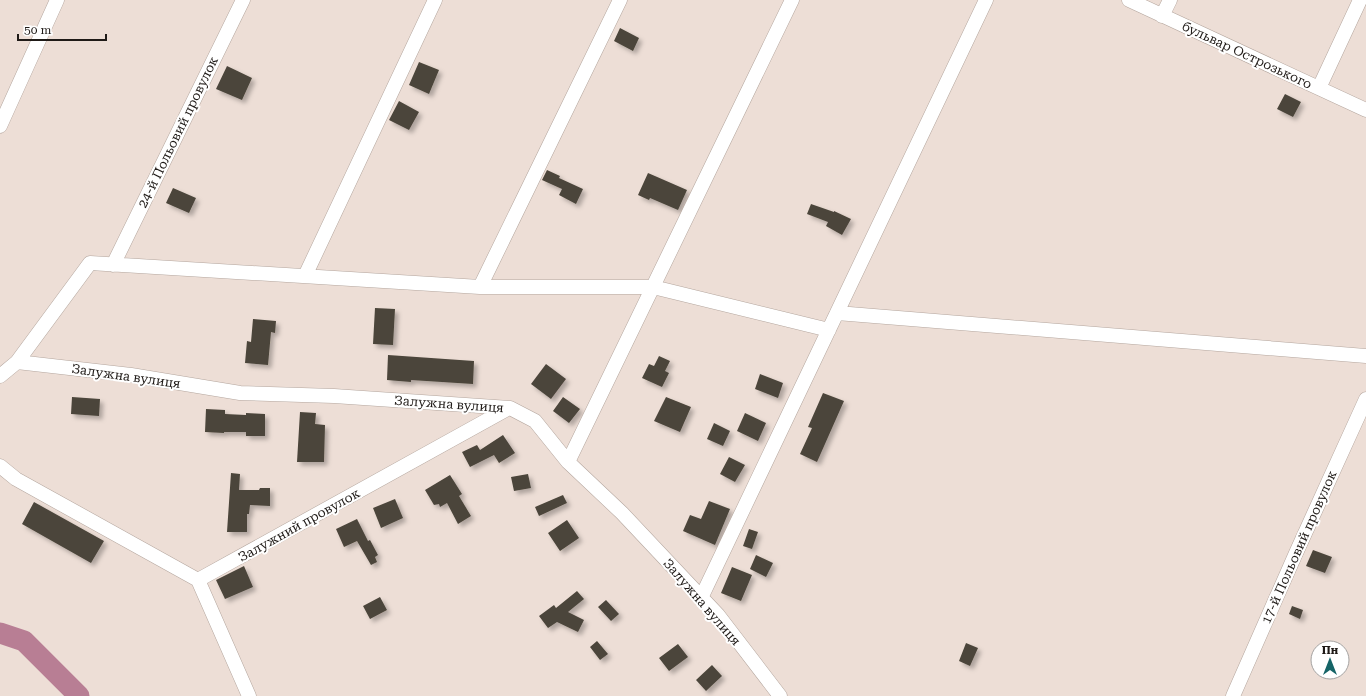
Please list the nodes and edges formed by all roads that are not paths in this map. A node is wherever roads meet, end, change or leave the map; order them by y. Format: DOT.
graph roads {
  1 [pos="57,0"];
  2 [pos="244,0"];
  3 [pos="435,0"];
  4 [pos="620,0"];
  5 [pos="792,0"];
  6 [pos="986,0"];
  7 [pos="1129,0"];
  8 [pos="1170,0"];
  9 [pos="1360,0"];
  10 [pos="1162,16"];
  11 [pos="1319,88"];
  12 [pos="1366,110"];
  13 [pos="0,126"];
  14 [pos="113,265"];
  15 [pos="304,276"];
  16 [pos="480,287"];
  17 [pos="653,287"];
  18 [pos="836,314"];
  19 [pos="829,330"];
  20 [pos="1366,356"];
  21 [pos="17,362"];
  22 [pos="0,376"];
  23 [pos="1366,399"];
  24 [pos="510,408"];
  25 [pos="568,462"];
  26 [pos="0,466"];
  27 [pos="198,580"];
  28 [pos="701,598"];
  29 [pos="249,696"];
  30 [pos="780,696"];
  31 [pos="1233,696"];
  1 -- 13 [label="street"];
  2 -- 14 [label="street, 24-й Польовий провулок"];
  3 -- 15 [label="street"];
  4 -- 16 [label="street"];
  5 -- 17 [label="street"];
  6 -- 18 [label="street"];
  7 -- 10 [label="street, бульвар Острозького"];
  8 -- 10 [label="street"];
  9 -- 11 [label="street"];
  10 -- 11 [label="street, бульвар Острозького"];
  11 -- 12 [label="street, бульвар Острозького"];
  14 -- 15 [label="street"];
  14 -- 21 [label="street"];
  15 -- 16 [label="street"];
  16 -- 17 [label="street"];
  17 -- 19 [label="street"];
  17 -- 25 [label="street"];
  18 -- 19 [label="street"];
  18 -- 20 [label="street"];
  19 -- 28 [label="street"];
  21 -- 22 [label="street"];
  21 -- 24 [label="street, Залужна вулиця"];
  23 -- 31 [label="street, 17-й Польовий провулок"];
  24 -- 25 [label="street, Залужна вулиця"];
  24 -- 27 [label="street, Залужний провулок"];
  25 -- 28 [label="street, Залужна вулиця"];
  26 -- 27 [label="street"];
  27 -- 29 [label="street"];
  28 -- 30 [label="street, Залужна вулиця"];
}
